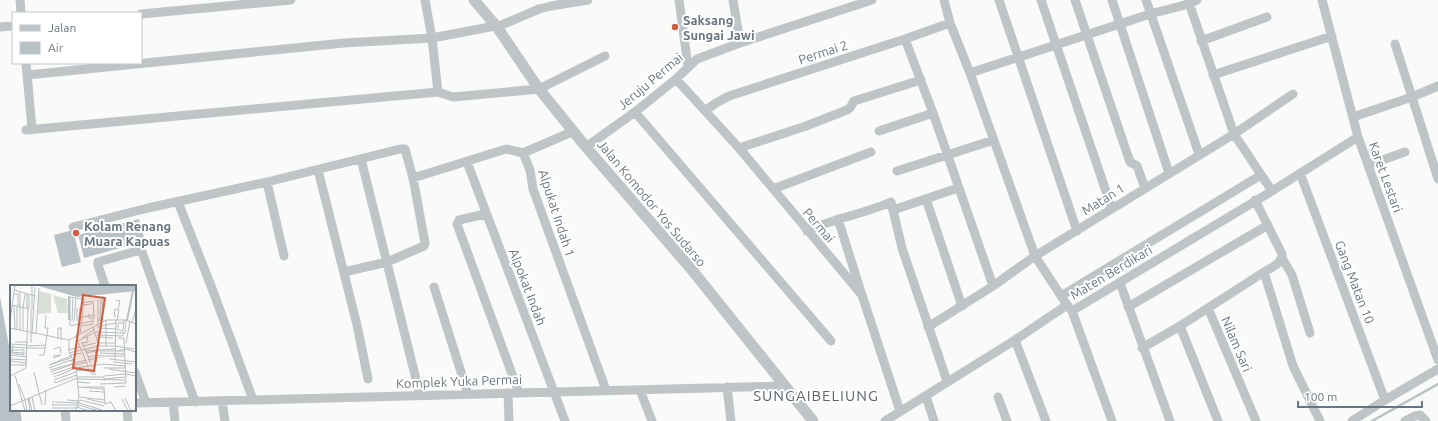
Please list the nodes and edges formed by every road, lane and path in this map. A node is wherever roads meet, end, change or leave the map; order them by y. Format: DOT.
graph roads {
  1 [pos="20,0"];
  2 [pos="291,0"];
  3 [pos="425,0"];
  4 [pos="474,0"];
  5 [pos="588,0"];
  6 [pos="679,0"];
  7 [pos="734,0"];
  8 [pos="872,0"];
  9 [pos="944,0"];
  10 [pos="999,0"];
  11 [pos="1041,0"];
  12 [pos="1076,0"];
  13 [pos="1112,0"];
  14 [pos="1146,0"];
  15 [pos="1322,0"];
  16 [pos="1191,1"];
  17 [pos="548,3"];
  18 [pos="21,12"];
  19 [pos="142,14"];
  20 [pos="1150,14"];
  21 [pos="1267,17"];
  22 [pos="950,23"];
  23 [pos="1119,24"];
  24 [pos="12,26"];
  25 [pos="0,27"];
  26 [pos="496,27"];
  27 [pos="1087,35"];
  28 [pos="1332,36"];
  29 [pos="432,38"];
  30 [pos="905,39"];
  31 [pos="1201,41"];
  32 [pos="740,43"];
  33 [pos="1395,44"];
  34 [pos="1056,45"];
  35 [pos="605,56"];
  36 [pos="1019,57"];
  37 [pos="142,63"];
  38 [pos="26,64"];
  39 [pos="136,64"];
  40 [pos="688,66"];
  41 [pos="970,73"];
  42 [pos="27,75"];
  43 [pos="1213,75"];
  44 [pos="676,79"];
  45 [pos="921,80"];
  46 [pos="1438,86"];
  47 [pos="539,89"];
  48 [pos="438,92"];
  49 [pos="1293,94"];
  50 [pos="1412,97"];
  51 [pos="706,110"];
  52 [pos="635,112"];
  53 [pos="933,113"];
  54 [pos="1353,117"];
  55 [pos="574,131"];
  56 [pos="879,131"];
  57 [pos="1234,134"];
  58 [pos="1358,137"];
  59 [pos="994,140"];
  60 [pos="586,147"];
  61 [pos="740,148"];
  62 [pos="523,152"];
  63 [pos="871,152"];
  64 [pos="1405,152"];
  65 [pos="1199,154"];
  66 [pos="947,155"];
  67 [pos="360,158"];
  68 [pos="466,162"];
  69 [pos="1368,165"];
  70 [pos="318,170"];
  71 [pos="897,171"];
  72 [pos="1170,173"];
  73 [pos="1300,173"];
  74 [pos="1261,175"];
  75 [pos="413,178"];
  76 [pos="1438,179"];
  77 [pos="267,182"];
  78 [pos="958,188"];
  79 [pos="1146,188"];
  80 [pos="773,189"];
  81 [pos="1272,191"];
  82 [pos="926,199"];
  83 [pos="1255,200"];
  84 [pos="178,202"];
  85 [pos="1112,209"];
  86 [pos="894,210"];
  87 [pos="486,214"];
  88 [pos="838,219"];
  89 [pos="1268,225"];
  90 [pos="73,227"];
  91 [pos="807,231"];
  92 [pos="1077,231"];
  93 [pos="284,256"];
  94 [pos="1035,256"];
  95 [pos="1282,258"];
  96 [pos="387,262"];
  97 [pos="344,272"];
  98 [pos="1264,272"];
  99 [pos="1120,283"];
  100 [pos="105,285"];
  101 [pos="993,286"];
  102 [pos="434,287"];
  103 [pos="862,295"];
  104 [pos="1061,296"];
  105 [pos="962,306"];
  106 [pos="1128,307"];
  107 [pos="1069,308"];
  108 [pos="1208,308"];
  109 [pos="1180,326"];
  110 [pos="928,327"];
  111 [pos="1310,333"];
  112 [pos="1015,340"];
  113 [pos="831,341"];
  114 [pos="1142,348"];
  115 [pos="1438,360"];
  116 [pos="1438,369"];
  117 [pos="136,375"];
  118 [pos="368,379"];
  119 [pos="947,381"];
  120 [pos="784,386"];
  121 [pos="726,387"];
  122 [pos="606,390"];
  123 [pos="640,390"];
  124 [pos="554,392"];
  125 [pos="508,393"];
  126 [pos="519,393"];
  127 [pos="468,394"];
  128 [pos="420,396"];
  129 [pos="926,396"];
  130 [pos="998,397"];
  131 [pos="253,400"];
  132 [pos="1385,400"];
  133 [pos="222,401"];
  134 [pos="173,402"];
  135 [pos="195,402"];
  136 [pos="136,403"];
  137 [pos="146,403"];
  138 [pos="65,411"];
  139 [pos="127,411"];
  140 [pos="900,411"];
  141 [pos="1425,420"];
  142 [pos="66,421"];
  143 [pos="128,421"];
  144 [pos="175,421"];
  145 [pos="225,421"];
  146 [pos="509,421"];
  147 [pos="566,421"];
  148 [pos="652,421"];
  149 [pos="731,421"];
  150 [pos="813,421"];
  151 [pos="885,421"];
  152 [pos="934,421"];
  153 [pos="1007,421"];
  154 [pos="1046,421"];
  155 [pos="1112,421"];
  156 [pos="1170,421"];
  157 [pos="1218,421"];
  158 [pos="1256,421"];
  159 [pos="1320,421"];
  160 [pos="1352,421"];
  161 [pos="1405,421"];
  1 -- 18 [label="street"];
  2 -- 19 [label="street"];
  3 -- 29 [label="street"];
  4 -- 26 [label="street, Jalan Komodor Yos Sudarso"];
  5 -- 17 [label="street"];
  6 -- 40 [label="street"];
  7 -- 32 [label="street"];
  8 -- 32 [label="street, Jeruju Permai"];
  9 -- 22 [label="street"];
  10 -- 36 [label="street"];
  11 -- 34 [label="street"];
  12 -- 27 [label="street"];
  13 -- 23 [label="street"];
  14 -- 20 [label="street"];
  15 -- 28 [label="street, Karet Lestari"];
  16 -- 20 [label="street"];
  16 -- 31 [label="street"];
  17 -- 26 [label="street"];
  20 -- 23 [label="street"];
  20 -- 65 [label="street"];
  21 -- 31 [label="street"];
  22 -- 30 [label="street, Permai 2"];
  22 -- 41 [label="street"];
  23 -- 27 [label="street"];
  23 -- 72 [label="street"];
  24 -- 25 [label="street"];
  26 -- 29 [label="street"];
  26 -- 47 [label="street, Jalan Komodor Yos Sudarso"];
  27 -- 34 [label="street"];
  27 -- 79 [label="street"];
  28 -- 43 [label="street"];
  28 -- 54 [label="street, Karet Lestari"];
  29 -- 37 [label="street"];
  29 -- 48 [label="street"];
  30 -- 45 [label="street"];
  30 -- 51 [label="street, Permai 2"];
  31 -- 43 [label="street"];
  32 -- 40 [label="street, Jeruju Permai"];
  33 -- 50 [label="street"];
  34 -- 36 [label="street"];
  34 -- 85 [label="street"];
  35 -- 47 [label="street"];
  36 -- 41 [label="street"];
  36 -- 92 [label="street"];
  38 -- 42 [label="street"];
  39 -- 42 [label="street"];
  40 -- 44 [label="street, Jeruju Permai"];
  41 -- 59 [label="street"];
  42 -- 48 [label="street"];
  43 -- 57 [label="street"];
  44 -- 51 [label="street, Permai"];
  44 -- 52 [label="street, Jeruju Permai"];
  45 -- 53 [label="street"];
  45 -- 61 [label="street"];
  46 -- 50 [label="street"];
  47 -- 48 [label="street"];
  47 -- 55 [label="street, Jalan Komodor Yos Sudarso"];
  49 -- 57 [label="street, Matan 1"];
  50 -- 54 [label="street"];
  50 -- 76 [label="street"];
  51 -- 61 [label="street, Permai"];
  52 -- 60 [label="street, Jeruju Permai"];
  52 -- 113 [label="street"];
  53 -- 56 [label="street"];
  53 -- 66 [label="street"];
  54 -- 58 [label="street, Karet Lestari"];
  55 -- 60 [label="street, Jalan Komodor Yos Sudarso"];
  55 -- 62 [label="street"];
  57 -- 65 [label="street, Matan 1"];
  57 -- 74 [label="street"];
  58 -- 69 [label="street, Karet Lestari"];
  58 -- 73 [label="street, Maten Berdikari"];
  59 -- 66 [label="street"];
  59 -- 94 [label="street"];
  60 -- 120 [label="street, Jalan Komodor Yos Sudarso"];
  61 -- 80 [label="street, Permai"];
  62 -- 68 [label="street"];
  62 -- 122 [label="street, Alpukat Indah 1"];
  63 -- 80 [label="street"];
  64 -- 69 [label="street"];
  65 -- 72 [label="street, Matan 1"];
  66 -- 71 [label="street"];
  66 -- 78 [label="street"];
  67 -- 70 [label="street"];
  67 -- 75 [label="street"];
  67 -- 96 [label="street"];
  68 -- 75 [label="street"];
  68 -- 87 [label="street, Alpokat Indah"];
  69 -- 115 [label="street, Karet Lestari"];
  70 -- 77 [label="street"];
  70 -- 97 [label="street"];
  72 -- 79 [label="street, Matan 1"];
  73 -- 81 [label="street, Maten Berdikari"];
  73 -- 132 [label="street, Gang Matan 10"];
  74 -- 81 [label="street"];
  74 -- 104 [label="street"];
  75 -- 96 [label="street"];
  77 -- 84 [label="street"];
  77 -- 93 [label="street"];
  78 -- 82 [label="street"];
  78 -- 101 [label="street"];
  79 -- 85 [label="street, Matan 1"];
  80 -- 91 [label="street, Permai"];
  81 -- 83 [label="street, Maten Berdikari"];
  82 -- 86 [label="street"];
  82 -- 105 [label="street"];
  83 -- 89 [label="street"];
  83 -- 99 [label="street, Maten Berdikari"];
  84 -- 90 [label="street"];
  84 -- 131 [label="street"];
  85 -- 92 [label="street, Matan 1"];
  86 -- 88 [label="street"];
  86 -- 110 [label="street"];
  87 -- 124 [label="street, Alpokat Indah"];
  87 -- 126 [label="street"];
  88 -- 91 [label="street"];
  88 -- 103 [label="street"];
  89 -- 95 [label="street"];
  89 -- 106 [label="street"];
  91 -- 103 [label="street, Permai"];
  92 -- 94 [label="street, Matan 1"];
  94 -- 101 [label="street, Matan 1"];
  94 -- 104 [label="street"];
  95 -- 98 [label="street"];
  95 -- 111 [label="street"];
  96 -- 97 [label="street"];
  96 -- 128 [label="street"];
  97 -- 118 [label="street"];
  98 -- 108 [label="street"];
  98 -- 159 [label="street"];
  99 -- 106 [label="street"];
  99 -- 107 [label="street, Maten Berdikari"];
  100 -- 135 [label="street"];
  101 -- 105 [label="street, Matan 1"];
  102 -- 127 [label="street"];
  103 -- 140 [label="street, Permai"];
  104 -- 107 [label="street"];
  105 -- 110 [label="street, Matan 1"];
  106 -- 114 [label="street"];
  107 -- 112 [label="street, Maten Berdikari"];
  107 -- 155 [label="street"];
  108 -- 109 [label="street, Nilam Sari"];
  108 -- 158 [label="street, Nilam Sari"];
  109 -- 114 [label="street, Nilam Sari"];
  109 -- 157 [label="street"];
  110 -- 119 [label="street"];
  112 -- 119 [label="street, Maten Berdikari"];
  112 -- 154 [label="street"];
  114 -- 156 [label="street"];
  116 -- 132 [label="street"];
  117 -- 137 [label="street"];
  119 -- 129 [label="street, Maten Berdikari"];
  120 -- 121 [label="street, Komplek Yuka Permai"];
  120 -- 150 [label="street, Jalan Komodor Yos Sudarso"];
  121 -- 123 [label="street, Komplek Yuka Permai"];
  121 -- 149 [label="street"];
  122 -- 123 [label="street, Komplek Yuka Permai"];
  122 -- 124 [label="street, Komplek Yuka Permai"];
  123 -- 148 [label="street"];
  124 -- 126 [label="street, Komplek Yuka Permai"];
  124 -- 147 [label="street, Alpokat Indah"];
  125 -- 126 [label="street, Komplek Yuka Permai"];
  125 -- 127 [label="street, Komplek Yuka Permai"];
  125 -- 146 [label="street"];
  127 -- 128 [label="street, Komplek Yuka Permai"];
  128 -- 131 [label="street, Komplek Yuka Permai"];
  129 -- 140 [label="street, Maten Berdikari"];
  129 -- 152 [label="street"];
  130 -- 153 [label="street"];
  131 -- 133 [label="street, Komplek Yuka Permai"];
  132 -- 160 [label="street"];
  133 -- 135 [label="street, Komplek Yuka Permai"];
  133 -- 145 [label="street"];
  134 -- 135 [label="street, Komplek Yuka Permai"];
  134 -- 137 [label="street, Komplek Yuka Permai"];
  134 -- 144 [label="street"];
  136 -- 137 [label="street, Komplek Yuka Permai"];
  138 -- 142 [label="street"];
  139 -- 143 [label="street"];
  140 -- 151 [label="street, Maten Berdikari"];
  141 -- 161 [label="street"];
}
